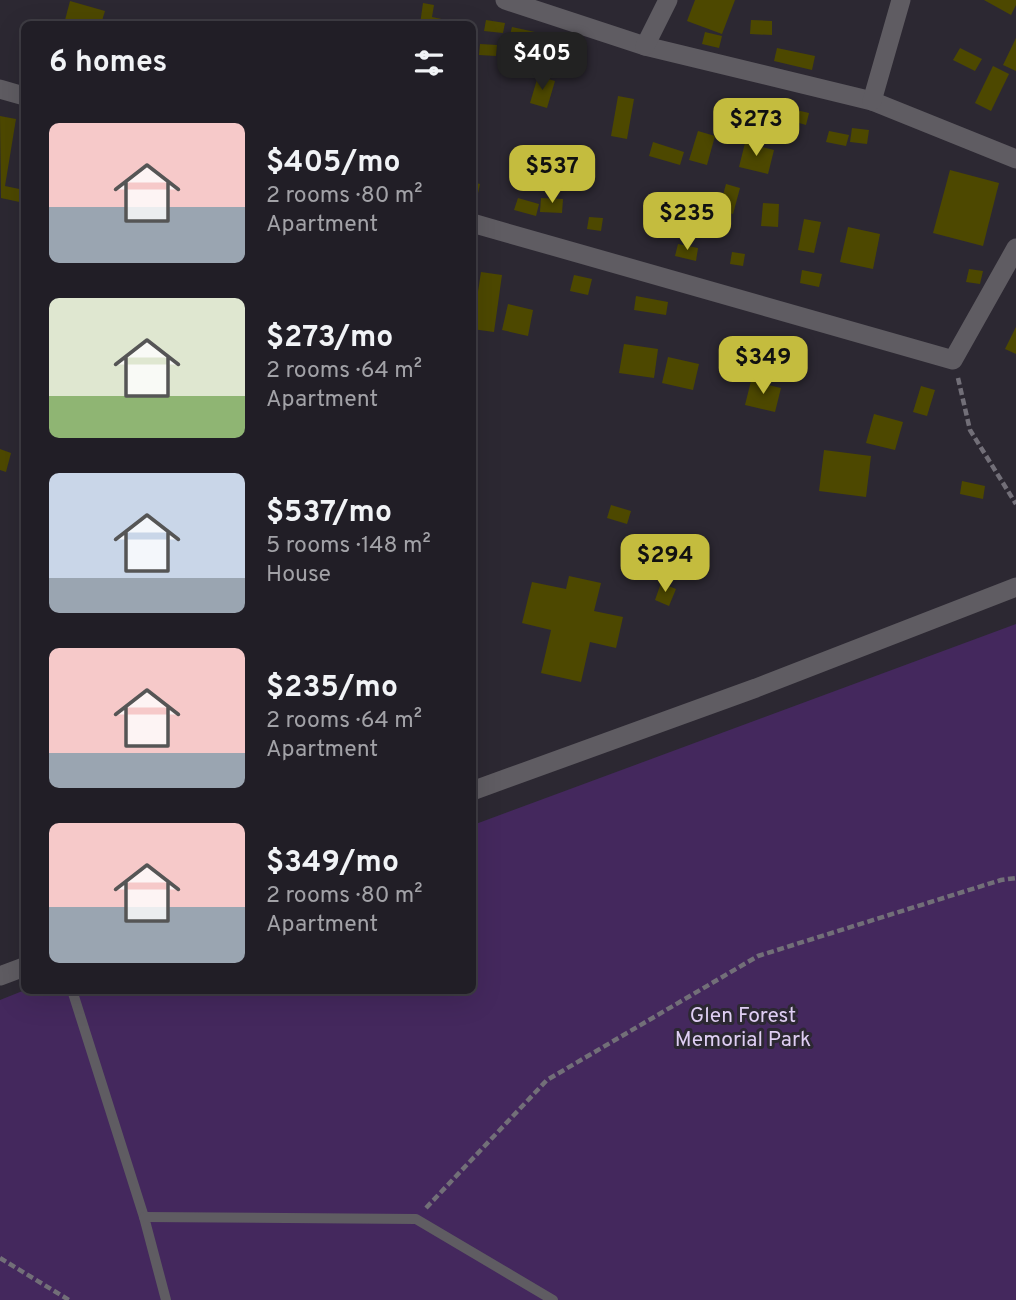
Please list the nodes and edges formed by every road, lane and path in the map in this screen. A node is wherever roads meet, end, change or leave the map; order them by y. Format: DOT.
graph roads {
  1 [pos="505,0"];
  2 [pos="668,0"];
  3 [pos="901,0"];
  4 [pos="645,46"];
  5 [pos="0,89"];
  6 [pos="21,95"];
  7 [pos="872,101"];
  8 [pos="1016,159"];
  9 [pos="476,224"];
  10 [pos="1016,248"];
  11 [pos="953,360"];
  12 [pos="1016,504"];
  13 [pos="1016,587"];
  14 [pos="476,790"];
  15 [pos="1016,878"];
  16 [pos="21,968"];
  17 [pos="0,976"];
  18 [pos="73,994"];
  19 [pos="144,1217"];
  20 [pos="416,1219"];
  21 [pos="0,1258"];
  22 [pos="69,1300"];
  23 [pos="166,1300"];
  24 [pos="553,1300"];
  1 -- 4 [label="street"];
  2 -- 4 [label="street"];
  3 -- 7 [label="street"];
  4 -- 7 [label="street"];
  5 -- 6 [label="street"];
  7 -- 8 [label="street"];
  9 -- 11 [label="street"];
  10 -- 11 [label="street"];
  11 -- 12 [label="path"];
  13 -- 14 [label="street"];
  15 -- 20 [label="path"];
  16 -- 17 [label="street"];
  18 -- 19 [label="lane"];
  19 -- 20 [label="lane"];
  19 -- 23 [label="lane"];
  20 -- 24 [label="lane"];
  21 -- 22 [label="path"];
}
